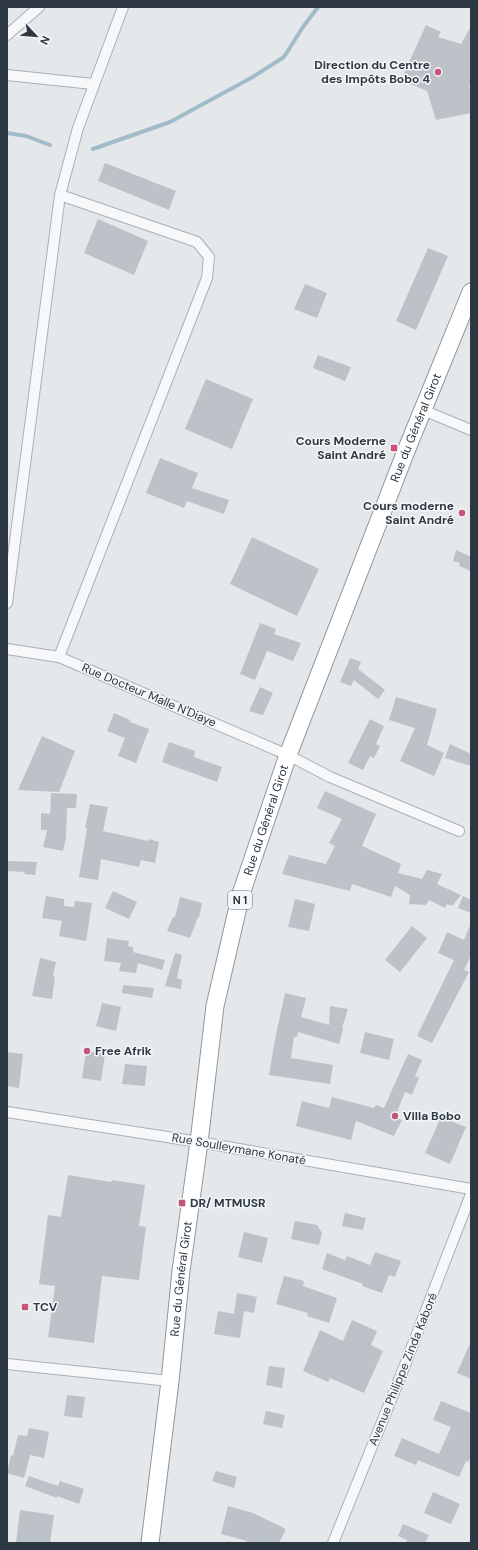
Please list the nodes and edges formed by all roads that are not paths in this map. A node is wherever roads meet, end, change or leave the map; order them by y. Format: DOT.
graph roads {
  1 [pos="39,7"];
  2 [pos="123,7"];
  3 [pos="7,35"];
  4 [pos="7,74"];
  5 [pos="93,84"];
  6 [pos="60,195"];
  7 [pos="471,292"];
  8 [pos="423,410"];
  9 [pos="471,430"];
  10 [pos="7,603"];
  11 [pos="7,649"];
  12 [pos="60,657"];
  13 [pos="288,754"];
  14 [pos="460,831"];
  15 [pos="7,1112"];
  16 [pos="199,1142"];
  17 [pos="471,1189"];
  18 [pos="471,1194"];
  19 [pos="7,1364"];
  20 [pos="170,1381"];
  21 [pos="150,1543"];
  22 [pos="333,1543"];
  1 -- 3 [label="street"];
  2 -- 5 [label="street"];
  4 -- 5 [label="street"];
  5 -- 6 [label="street"];
  6 -- 10 [label="street"];
  6 -- 12 [label="street"];
  7 -- 8 [label="highway, Rue du Général Girot / N 1"];
  8 -- 9 [label="street"];
  8 -- 13 [label="highway, Rue du Général Girot / N 1"];
  11 -- 12 [label="street, Rue Docteur Malle N'Diaye"];
  12 -- 13 [label="street, Rue Docteur Malle N'Diaye"];
  13 -- 14 [label="street, Rue Docteur Malle N'Diaye"];
  13 -- 16 [label="highway, Rue du Général Girot / N 1"];
  15 -- 16 [label="street, Rue Soulleymane Konaté"];
  16 -- 17 [label="street, Rue Soulleymane Konaté"];
  16 -- 20 [label="highway, Rue du Général Girot / N 1"];
  18 -- 22 [label="street, Avenue Philippe Zinda Kaboré"];
  19 -- 20 [label="street"];
  20 -- 21 [label="highway, Rue du Général Girot / N 1"];
}
